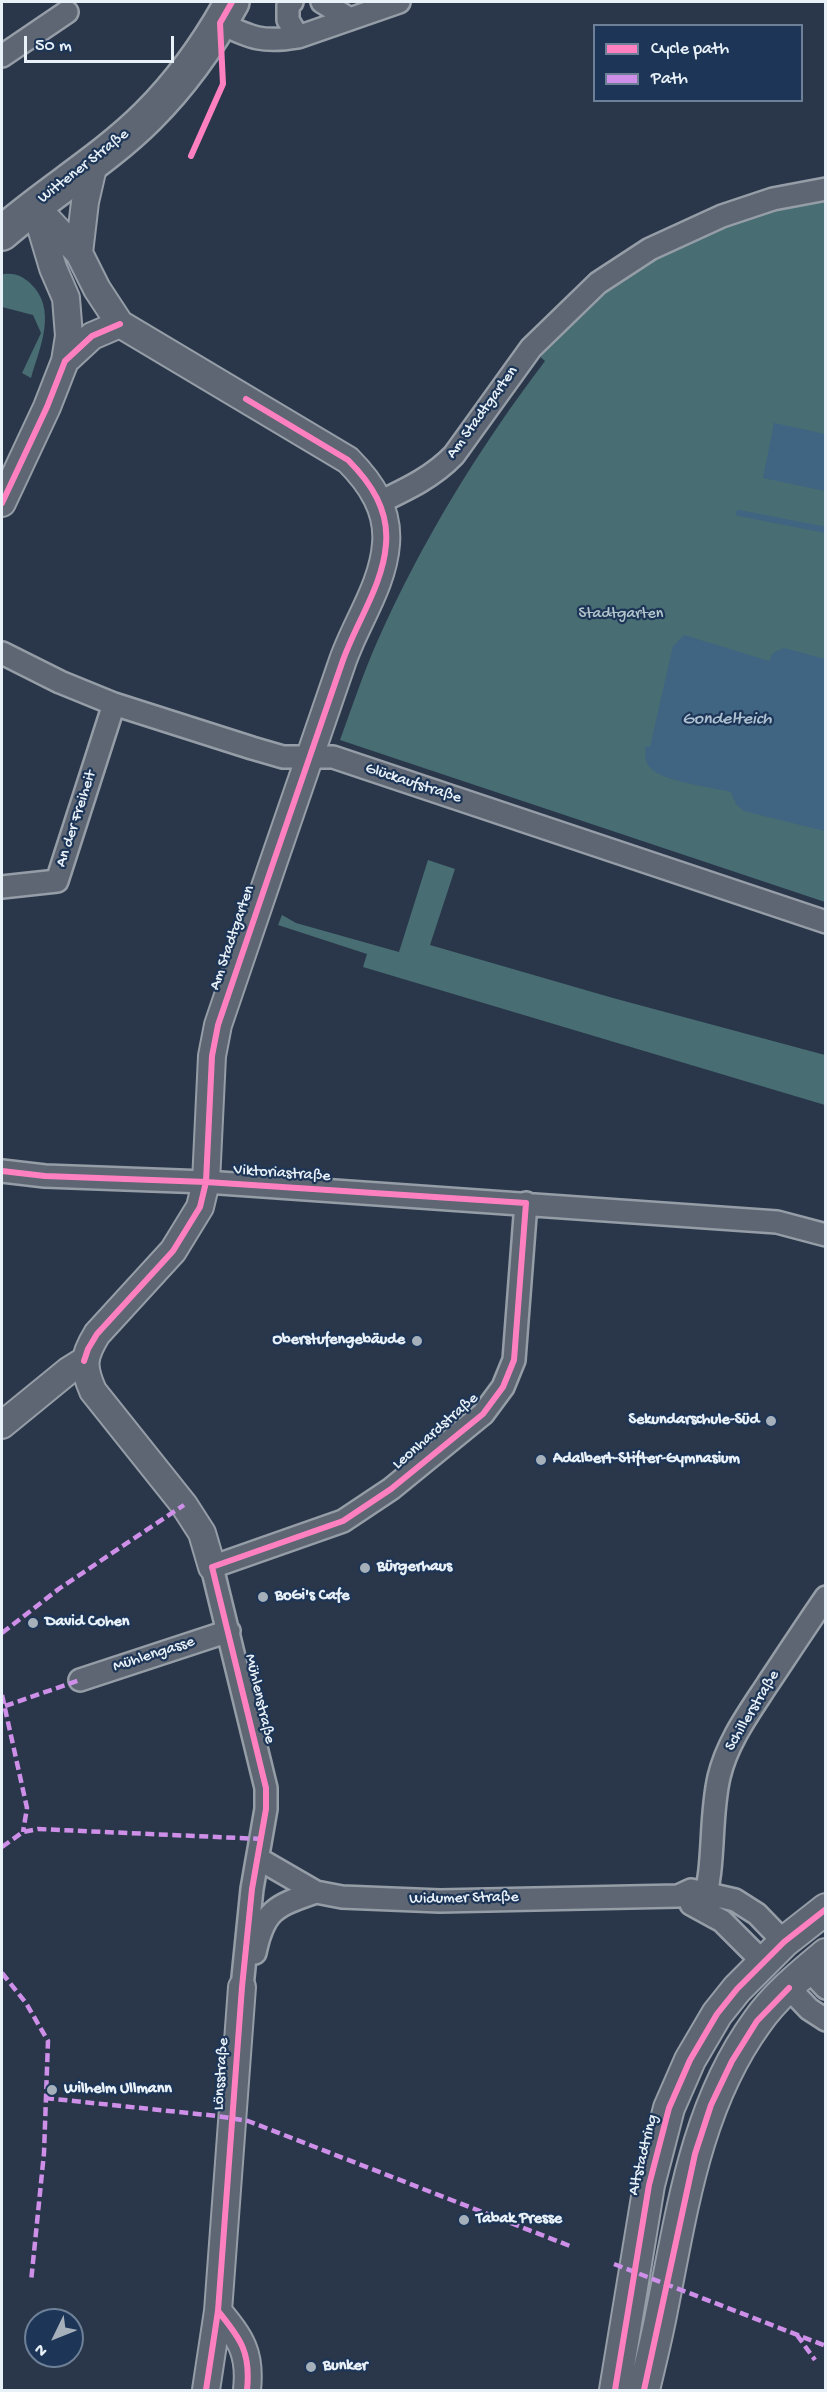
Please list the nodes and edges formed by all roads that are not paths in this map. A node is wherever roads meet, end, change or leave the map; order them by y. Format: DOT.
graph roads {
  1 [pos="292,2"];
  2 [pos="322,2"];
  3 [pos="399,2"];
  4 [pos="67,12"];
  5 [pos="226,12"];
  6 [pos="350,19"];
  7 [pos="298,37"];
  8 [pos="2,56"];
  9 [pos="94,162"];
  10 [pos="825,189"];
  11 [pos="34,205"];
  12 [pos="2,215"];
  13 [pos="2,233"];
  14 [pos="79,253"];
  15 [pos="120,324"];
  16 [pos="65,361"];
  17 [pos="380,502"];
  18 [pos="2,503"];
  19 [pos="2,653"];
  20 [pos="114,704"];
  21 [pos="308,757"];
  22 [pos="2,887"];
  23 [pos="825,922"];
  24 [pos="2,1172"];
  25 [pos="206,1182"];
  26 [pos="526,1203"];
  27 [pos="825,1235"];
  28 [pos="84,1361"];
  29 [pos="2,1425"];
  30 [pos="212,1567"];
  31 [pos="825,1597"];
  32 [pos="229,1631"];
  33 [pos="80,1680"];
  34 [pos="260,1849"];
  35 [pos="316,1893"];
  36 [pos="704,1901"];
  37 [pos="825,1908"];
  38 [pos="773,1952"];
  39 [pos="812,1975"];
  40 [pos="242,1987"];
  41 [pos="825,2020"];
  42 [pos="218,2311"];
  43 [pos="206,2391"];
  44 [pos="247,2391"];
  45 [pos="615,2391"];
  46 [pos="644,2391"];
  1 -- 7 [label="street"];
  2 -- 6 [label="street"];
  3 -- 6 [label="street"];
  4 -- 8 [label="street"];
  5 -- 7 [label="street"];
  5 -- 9 [label="main road, Wittener Straße"];
  6 -- 7 [label="street"];
  9 -- 11 [label="main road, Wittener Straße"];
  9 -- 14 [label="street"];
  10 -- 17 [label="street, Am Stadtgarten"];
  11 -- 12 [label="main road"];
  11 -- 13 [label="main road"];
  11 -- 14 [label="street"];
  11 -- 16 [label="street, Wittener Straße"];
  14 -- 15 [label="street"];
  15 -- 16 [label="street, Wittener Straße"];
  15 -- 17 [label="street"];
  16 -- 18 [label="street, Wittener Straße"];
  17 -- 21 [label="street, Am Stadtgarten"];
  19 -- 20 [label="street, Glückaufstraße"];
  20 -- 21 [label="street, Glückaufstraße"];
  20 -- 22 [label="street, An der Freiheit"];
  21 -- 23 [label="street, Glückaufstraße"];
  21 -- 25 [label="street, Am Stadtgarten"];
  24 -- 25 [label="street, Viktoriastraße"];
  25 -- 26 [label="street, Viktoriastraße"];
  25 -- 28 [label="street, Am Stadtgarten"];
  26 -- 27 [label="street, Viktoriastraße"];
  26 -- 30 [label="street, Leonhardstraße"];
  28 -- 29 [label="street"];
  28 -- 30 [label="street, Mühlenstraße"];
  30 -- 32 [label="street, Mühlenstraße"];
  31 -- 36 [label="street, Schillerstraße"];
  32 -- 33 [label="street, Mühlengasse"];
  32 -- 34 [label="street, Mühlenstraße"];
  34 -- 35 [label="street, Widumer Straße"];
  34 -- 40 [label="street, Lönsstraße"];
  35 -- 36 [label="street, Widumer Straße"];
  35 -- 40 [label="street, Lönsstraße"];
  36 -- 38 [label="street"];
  36 -- 38 [label="street, Widumer Straße"];
  37 -- 38 [label="main road, Altstadtring"];
  38 -- 39 [label="main road"];
  38 -- 45 [label="main road, Altstadtring"];
  39 -- 41 [label="street"];
  39 -- 46 [label="main road"];
  40 -- 42 [label="street, Lönsstraße"];
  42 -- 43 [label="street, Lönsstraße"];
  42 -- 44 [label="street"];
}
